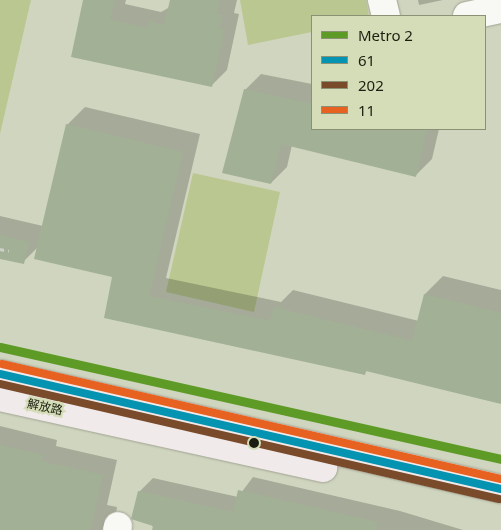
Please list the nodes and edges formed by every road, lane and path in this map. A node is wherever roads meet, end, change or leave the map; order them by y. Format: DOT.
graph roads {
  1 [pos="382,0"];
  2 [pos="501,9"];
  3 [pos="386,15"];
  4 [pos="472,15"];
  5 [pos="0,249"];
  6 [pos="9,251"];
  7 [pos="0,374"];
  8 [pos="0,397"];
  9 [pos="501,489"];
  10 [pos="501,506"];
  1 -- 3 [label="lane"];
  2 -- 4 [label="lane"];
  5 -- 6 [label="path"];
  7 -- 9 [label="main road, 解放路"];
  8 -- 10 [label="main road, 解放路"];
}
